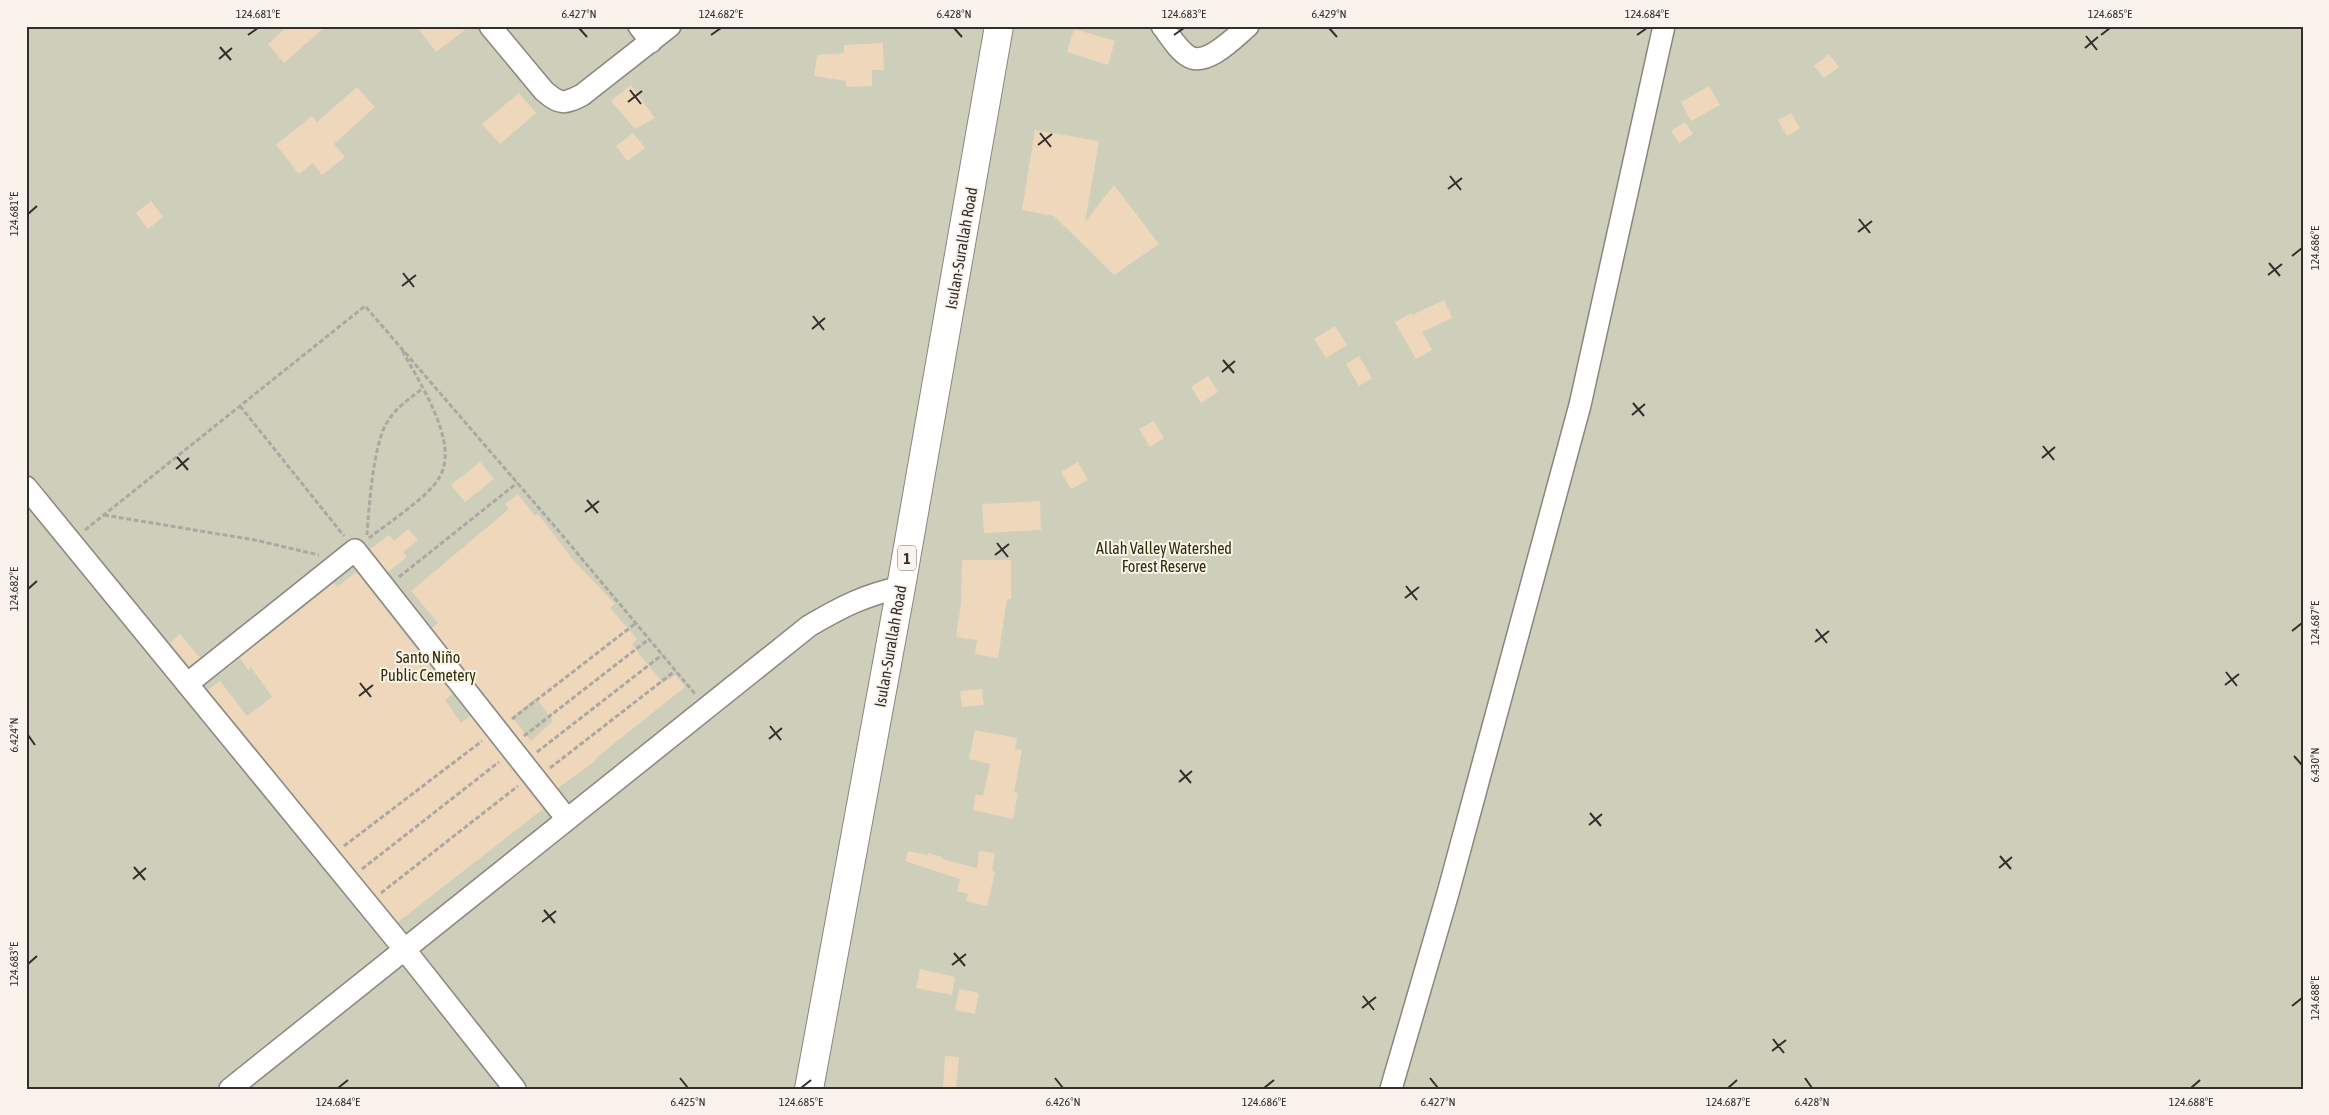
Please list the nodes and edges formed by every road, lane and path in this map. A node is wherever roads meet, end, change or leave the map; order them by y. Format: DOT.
graph roads {
  1 [pos="490,26"];
  2 [pos="670,26"];
  3 [pos="999,26"];
  4 [pos="1162,26"];
  5 [pos="1248,26"];
  6 [pos="1664,26"];
  7 [pos="645,34"];
  8 [pos="399,345"];
  9 [pos="422,389"];
  10 [pos="240,406"];
  11 [pos="517,483"];
  12 [pos="26,487"];
  13 [pos="103,515"];
  14 [pos="71,542"];
  15 [pos="349,555"];
  16 [pos="901,588"];
  17 [pos="385,589"];
  18 [pos="636,623"];
  19 [pos="649,639"];
  20 [pos="662,655"];
  21 [pos="675,671"];
  22 [pos="187,684"];
  23 [pos="706,707"];
  24 [pos="497,730"];
  25 [pos="523,763"];
  26 [pos="567,819"];
  27 [pos="329,858"];
  28 [pos="347,880"];
  29 [pos="367,904"];
  30 [pos="405,950"];
  31 [pos="230,1089"];
  32 [pos="515,1089"];
  33 [pos="809,1089"];
  34 [pos="1391,1089"];
  1 -- 7 [label="street"];
  2 -- 7 [label="street"];
  3 -- 16 [label="highway, Isulan-Surallah Road / 1"];
  4 -- 5 [label="street"];
  6 -- 34 [label="street"];
  8 -- 9 [label="path"];
  8 -- 10 [label="path"];
  8 -- 11 [label="path"];
  9 -- 9 [label="path"];
  10 -- 13 [label="path"];
  10 -- 15 [label="path"];
  11 -- 17 [label="path"];
  11 -- 18 [label="path"];
  12 -- 14 [label="street"];
  13 -- 14 [label="path"];
  13 -- 15 [label="path"];
  14 -- 22 [label="street"];
  15 -- 17 [label="street"];
  15 -- 22 [label="street"];
  16 -- 23 [label="street"];
  16 -- 33 [label="highway, Isulan-Surallah Road / 1"];
  17 -- 24 [label="street"];
  18 -- 19 [label="path"];
  18 -- 24 [label="path"];
  19 -- 20 [label="path"];
  19 -- 25 [label="path"];
  20 -- 21 [label="path"];
  20 -- 25 [label="path"];
  21 -- 23 [label="path"];
  21 -- 25 [label="path"];
  22 -- 27 [label="street"];
  23 -- 26 [label="street"];
  24 -- 25 [label="street"];
  24 -- 27 [label="path"];
  25 -- 26 [label="street"];
  25 -- 28 [label="path"];
  25 -- 29 [label="path"];
  26 -- 30 [label="street"];
  27 -- 28 [label="street"];
  28 -- 29 [label="street"];
  29 -- 30 [label="street"];
  30 -- 31 [label="street"];
  30 -- 32 [label="street"];
}
